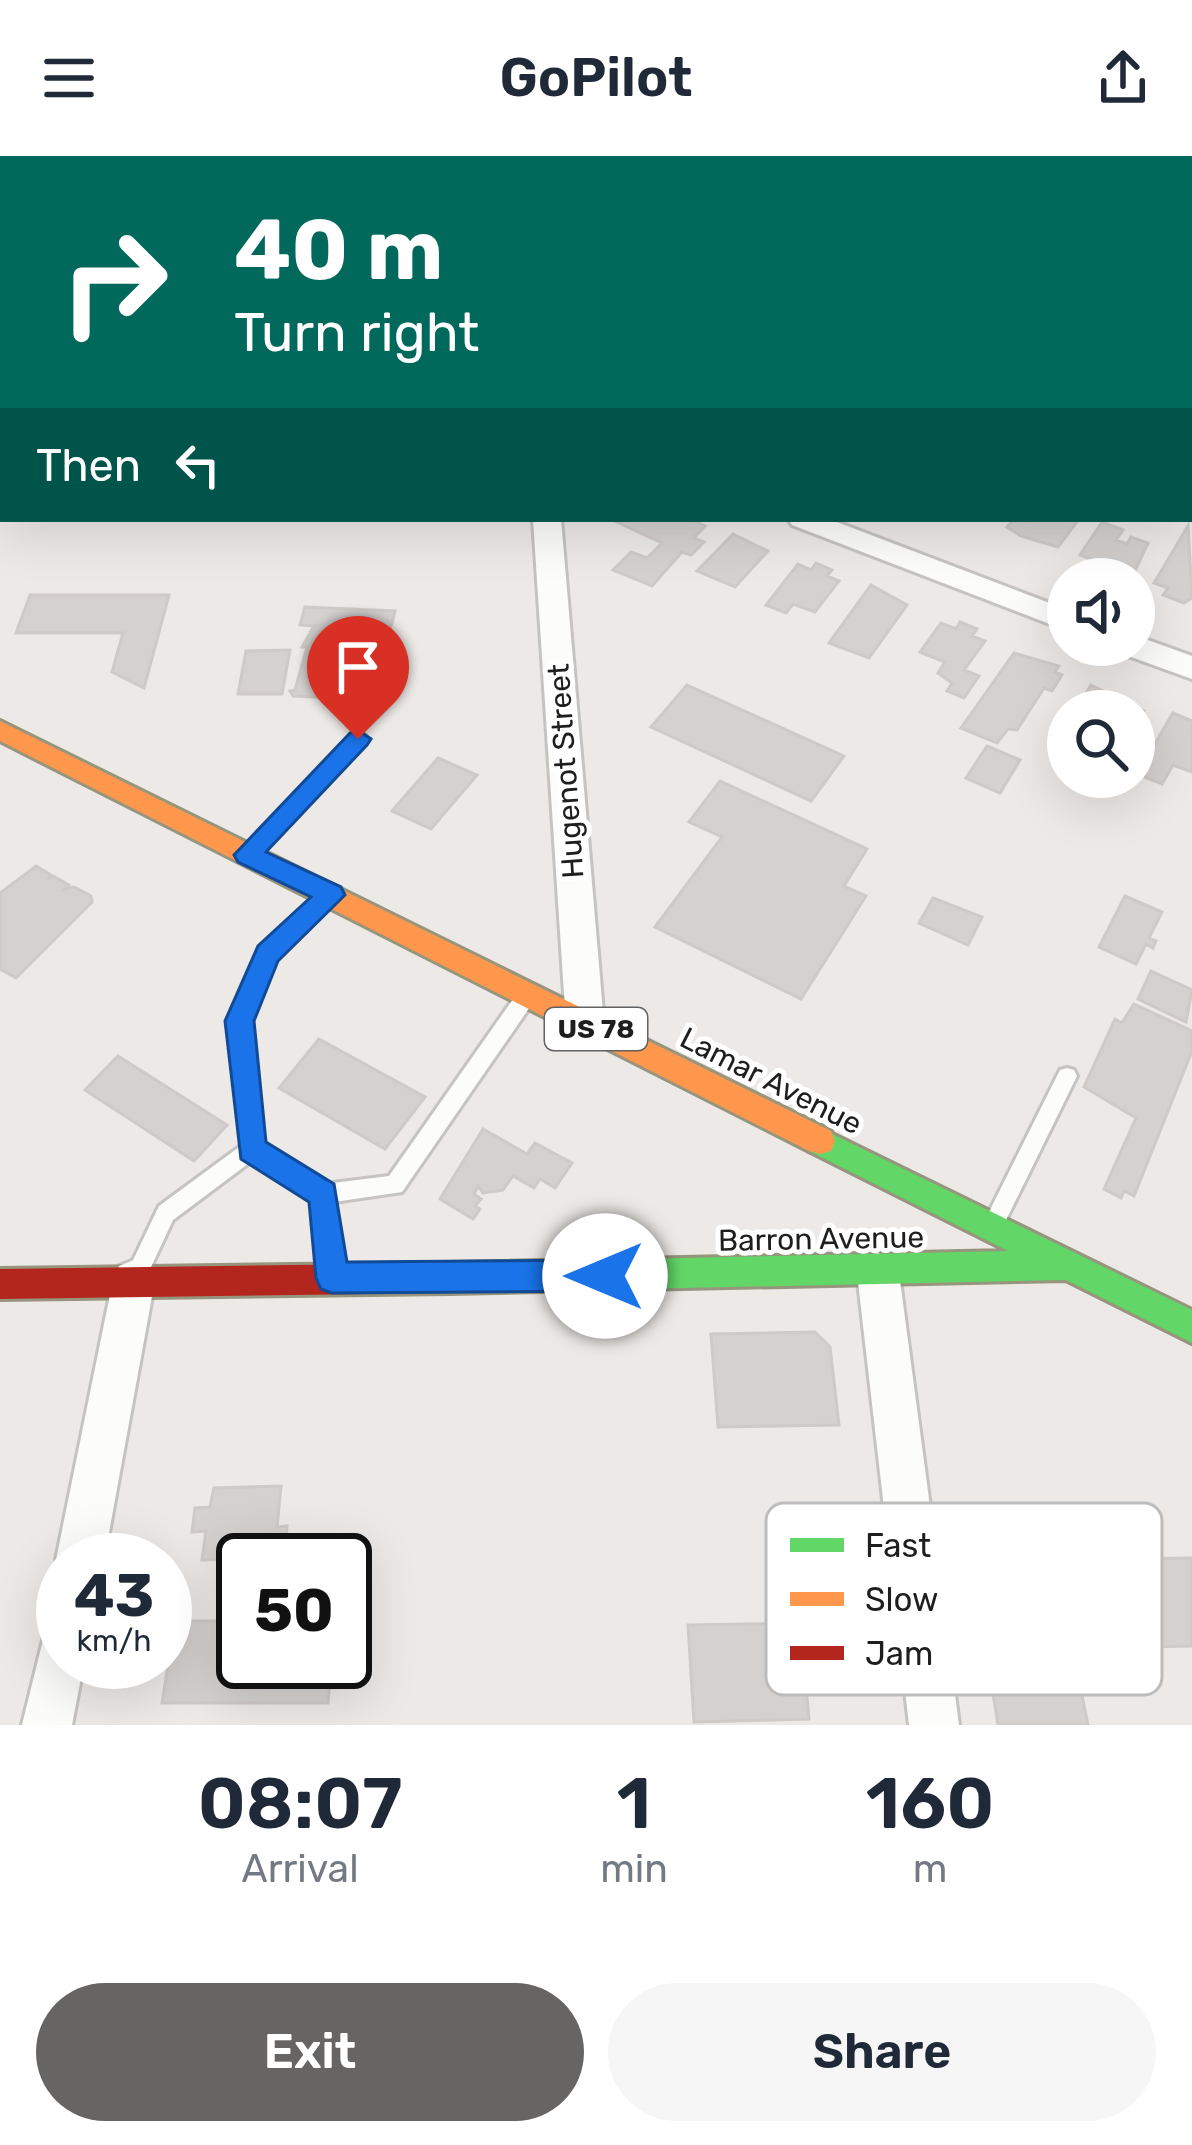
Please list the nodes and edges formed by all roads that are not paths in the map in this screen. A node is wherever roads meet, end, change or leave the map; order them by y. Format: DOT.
graph roads {
  1 [pos="547,522"];
  2 [pos="810,522"];
  3 [pos="1047,613"];
  4 [pos="1155,654"];
  5 [pos="1192,668"];
  6 [pos="0,730"];
  7 [pos="358,739"];
  8 [pos="247,855"];
  9 [pos="332,895"];
  10 [pos="529,993"];
  11 [pos="585,1024"];
  12 [pos="1066,1076"];
  13 [pos="252,1149"];
  14 [pos="323,1194"];
  15 [pos="992,1228"];
  16 [pos="1067,1265"];
  17 [pos="878,1273"];
  18 [pos="332,1278"];
  19 [pos="134,1280"];
  20 [pos="0,1284"];
  21 [pos="1192,1327"];
  22 [pos="906,1503"];
  23 [pos="85,1533"];
  24 [pos="54,1689"];
  25 [pos="930,1695"];
  26 [pos="47,1725"];
  27 [pos="934,1725"];
  1 -- 11 [label="street, Hugenot Street"];
  2 -- 3 [label="street"];
  4 -- 5 [label="street"];
  6 -- 8 [label="main road, Lamar Avenue / US 78"];
  7 -- 8 [label="lane"];
  8 -- 9 [label="main road, Lamar Avenue / US 78"];
  9 -- 10 [label="main road, Lamar Avenue / US 78"];
  9 -- 13 [label="lane"];
  10 -- 11 [label="main road, Lamar Avenue / US 78"];
  10 -- 14 [label="lane"];
  11 -- 15 [label="main road, Lamar Avenue / US 78"];
  12 -- 15 [label="lane"];
  13 -- 14 [label="lane"];
  13 -- 19 [label="lane"];
  14 -- 18 [label="lane"];
  15 -- 16 [label="main road, Lamar Avenue / US 78"];
  16 -- 17 [label="main road, Barron Avenue"];
  16 -- 21 [label="main road, Lamar Avenue / US 78"];
  17 -- 18 [label="main road, Barron Avenue"];
  17 -- 22 [label="street"];
  18 -- 19 [label="main road, Barron Avenue"];
  19 -- 20 [label="main road, Barron Avenue"];
  19 -- 23 [label="street"];
  24 -- 26 [label="street"];
  25 -- 27 [label="street"];
}
